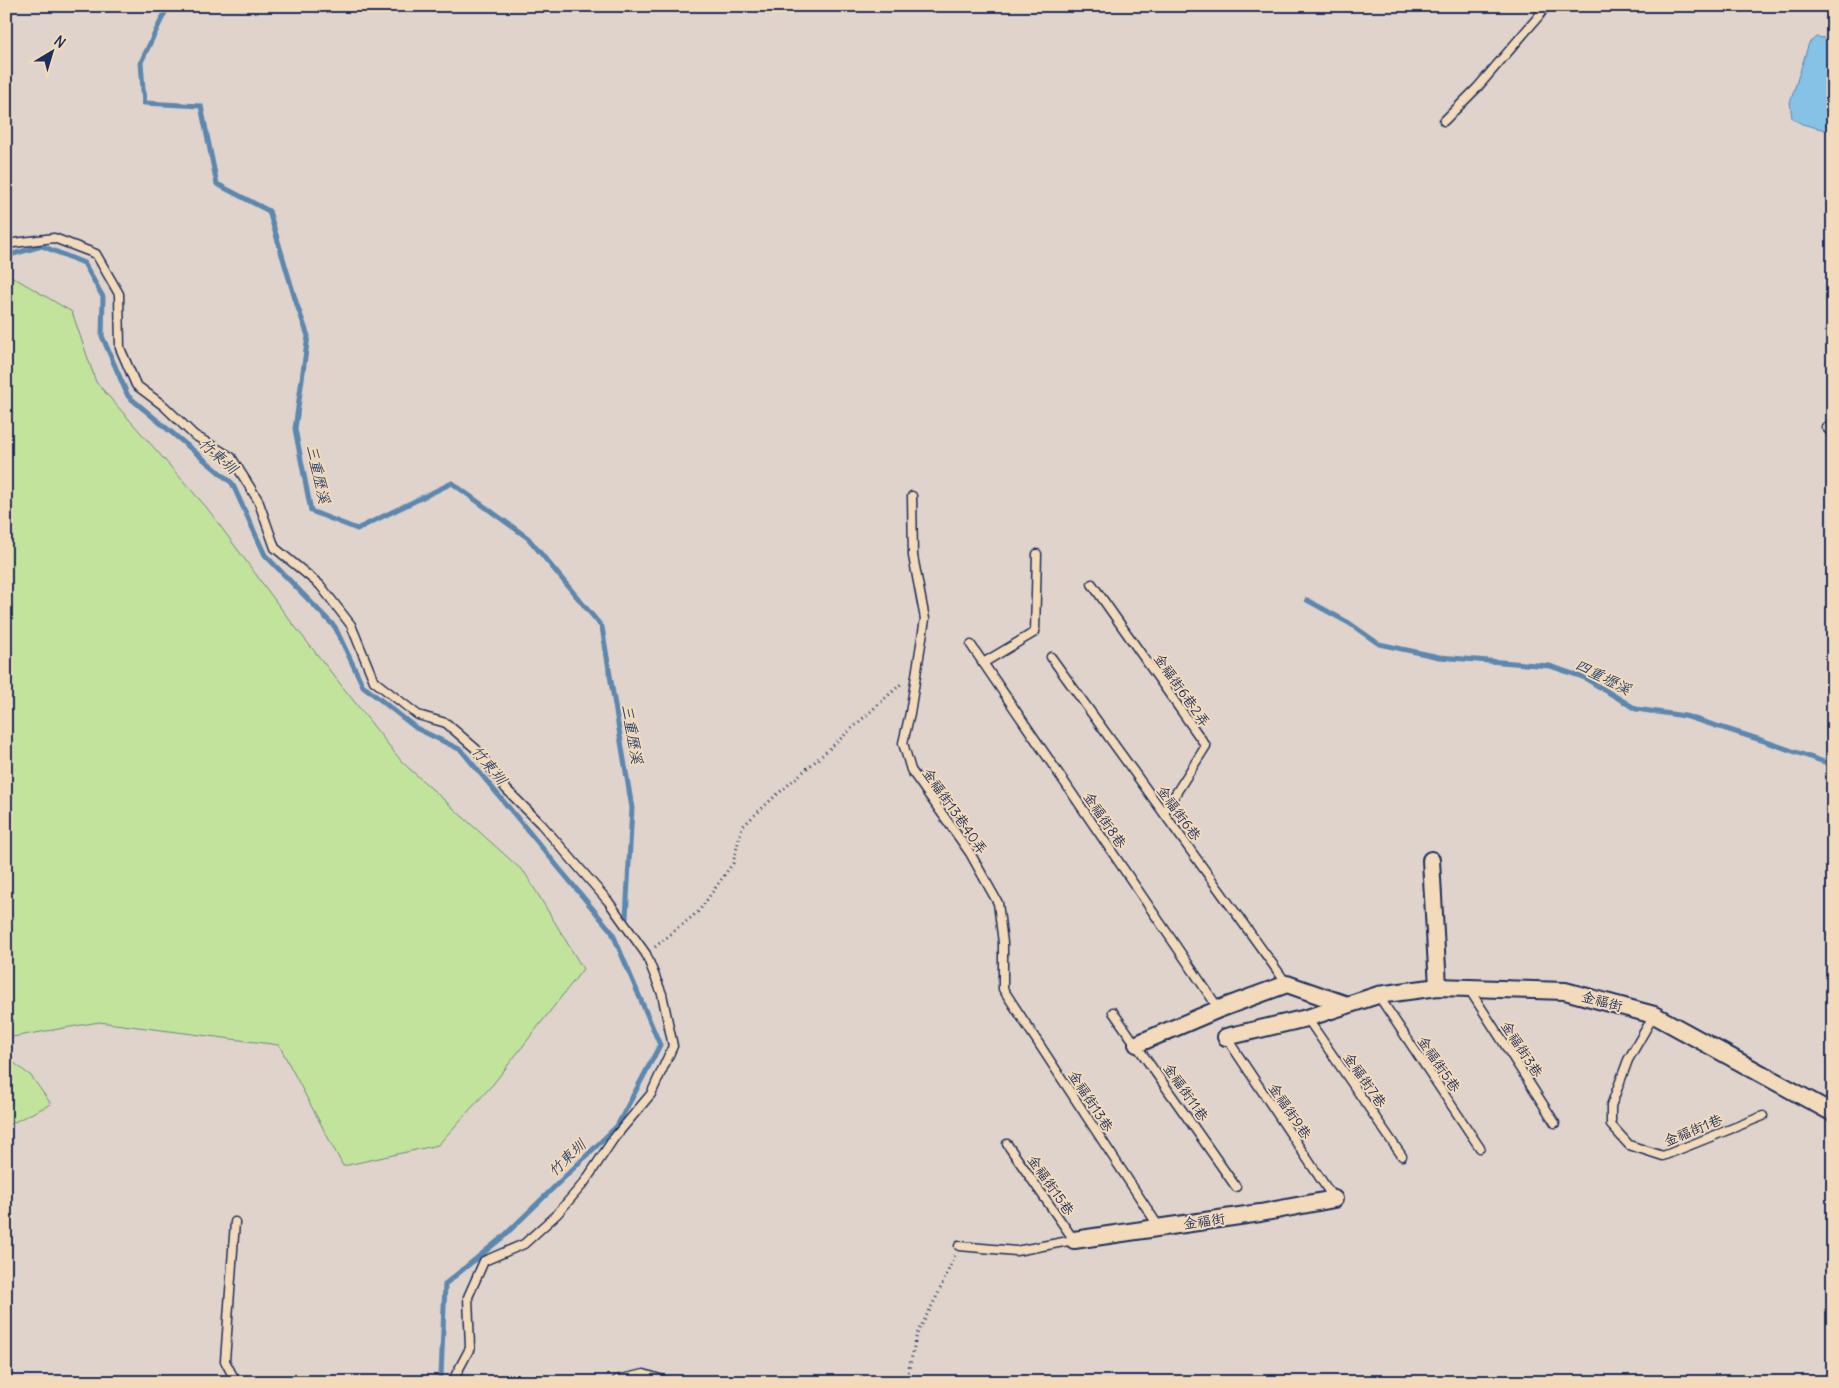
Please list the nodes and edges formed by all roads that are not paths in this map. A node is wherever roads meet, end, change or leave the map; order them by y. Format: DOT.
graph roads {
  1 [pos="1546,6"];
  2 [pos="1444,121"];
  3 [pos="6,244"];
  4 [pos="1826,427"];
  5 [pos="1833,434"];
  6 [pos="912,496"];
  7 [pos="1037,554"];
  8 [pos="1092,584"];
  9 [pos="971,645"];
  10 [pos="1051,657"];
  11 [pos="983,663"];
  12 [pos="1164,812"];
  13 [pos="1431,860"];
  14 [pos="1287,984"];
  15 [pos="1438,987"];
  16 [pos="1468,988"];
  17 [pos="1003,989"];
  18 [pos="1378,994"];
  19 [pos="1347,1004"];
  20 [pos="1219,1009"];
  21 [pos="1113,1012"];
  22 [pos="1654,1015"];
  23 [pos="1307,1018"];
  24 [pos="1226,1037"];
  25 [pos="1137,1044"];
  26 [pos="1833,1113"];
  27 [pos="1763,1116"];
  28 [pos="1554,1123"];
  29 [pos="1007,1144"];
  30 [pos="1480,1148"];
  31 [pos="1402,1156"];
  32 [pos="1236,1186"];
  33 [pos="1334,1199"];
  34 [pos="235,1222"];
  35 [pos="1159,1227"];
  36 [pos="1074,1240"];
  37 [pos="959,1246"];
  38 [pos="666,1381"];
  39 [pos="236,1382"];
  40 [pos="452,1382"];
  41 [pos="616,1382"];
  1 -- 2 [label="lane"];
  3 -- 40 [label="lane"];
  4 -- 5 [label="lane"];
  6 -- 17 [label="lane, 金福街13巷40弄"];
  7 -- 11 [label="lane"];
  8 -- 12 [label="lane, 金福街6巷2弄"];
  9 -- 11 [label="lane, 金福街8巷"];
  10 -- 12 [label="lane, 金福街6巷"];
  11 -- 20 [label="lane, 金福街8巷"];
  12 -- 14 [label="lane, 金福街6巷"];
  13 -- 15 [label="street"];
  14 -- 19 [label="street"];
  14 -- 20 [label="street"];
  15 -- 16 [label="street, 金福街"];
  15 -- 18 [label="street, 金福街"];
  16 -- 22 [label="street, 金福街"];
  16 -- 28 [label="lane, 金福街3巷"];
  17 -- 35 [label="lane, 金福街13巷"];
  18 -- 19 [label="street, 金福街"];
  18 -- 30 [label="lane, 金福街5巷"];
  19 -- 23 [label="street, 金福街"];
  20 -- 25 [label="street"];
  21 -- 25 [label="lane, 金福街11巷"];
  22 -- 26 [label="street, 金福街"];
  22 -- 27 [label="lane, 金福街1巷"];
  23 -- 24 [label="street, 金福街"];
  23 -- 31 [label="lane, 金福街7巷"];
  24 -- 33 [label="lane, 金福街9巷"];
  25 -- 32 [label="lane, 金福街11巷"];
  29 -- 36 [label="lane, 金福街15巷"];
  33 -- 35 [label="street, 金福街"];
  34 -- 39 [label="lane"];
  35 -- 36 [label="street, 金福街"];
  36 -- 37 [label="lane"];
  38 -- 41 [label="lane"];
}
